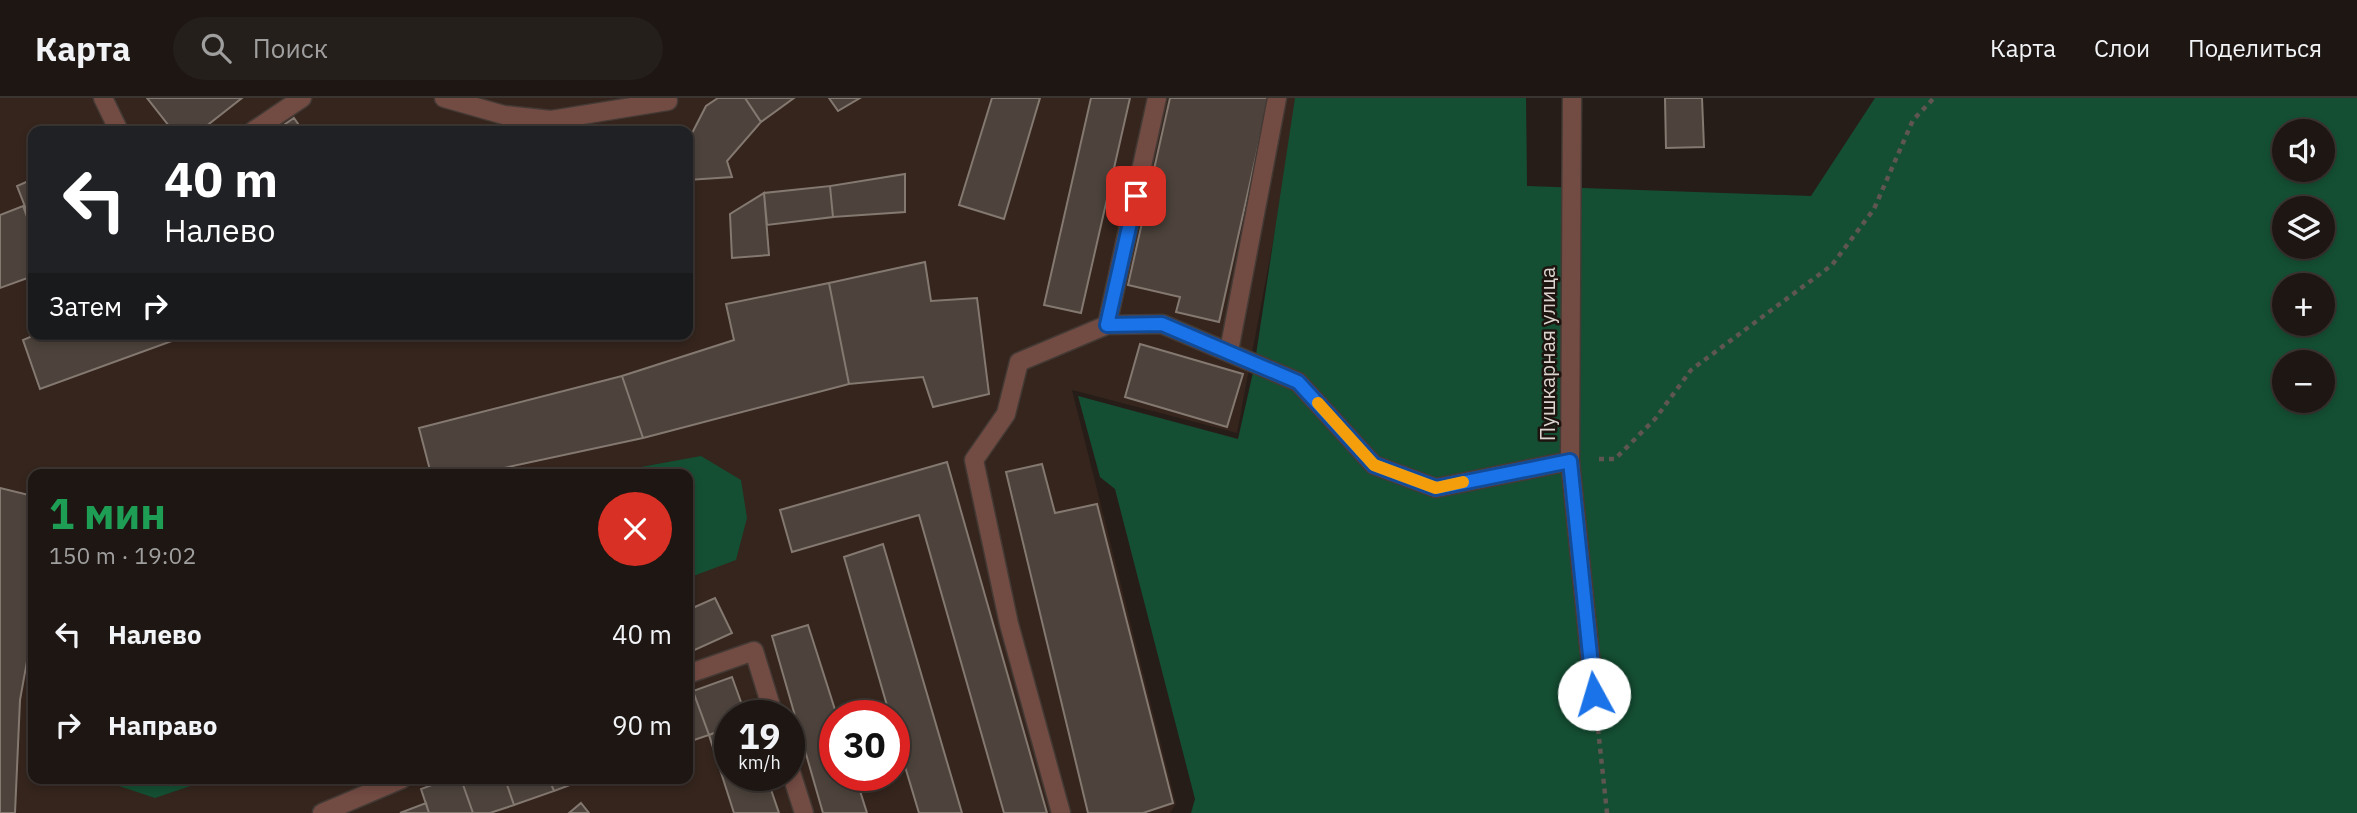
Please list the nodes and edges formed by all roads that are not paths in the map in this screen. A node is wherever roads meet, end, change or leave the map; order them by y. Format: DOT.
graph roads {
  1 [pos="103,98"];
  2 [pos="302,98"];
  3 [pos="444,98"];
  4 [pos="667,98"];
  5 [pos="1157,98"];
  6 [pos="1277,98"];
  7 [pos="1572,98"];
  8 [pos="117,126"];
  9 [pos="260,126"];
  10 [pos="1107,325"];
  11 [pos="1229,351"];
  12 [pos="1570,461"];
  13 [pos="693,672"];
  14 [pos="1594,694"];
  15 [pos="769,700"];
  16 [pos="390,784"];
  17 [pos="797,791"];
  18 [pos="322,813"];
  19 [pos="804,813"];
  20 [pos="1061,813"];
  1 -- 8 [label="street"];
  2 -- 9 [label="street"];
  3 -- 4 [label="street"];
  5 -- 10 [label="street"];
  6 -- 11 [label="street"];
  7 -- 12 [label="street, Пушкарная улица"];
  10 -- 11 [label="street"];
  10 -- 20 [label="street"];
  11 -- 12 [label="street"];
  12 -- 14 [label="street, Пушкарная улица"];
  13 -- 15 [label="street"];
  16 -- 18 [label="street"];
  17 -- 19 [label="street"];
}
